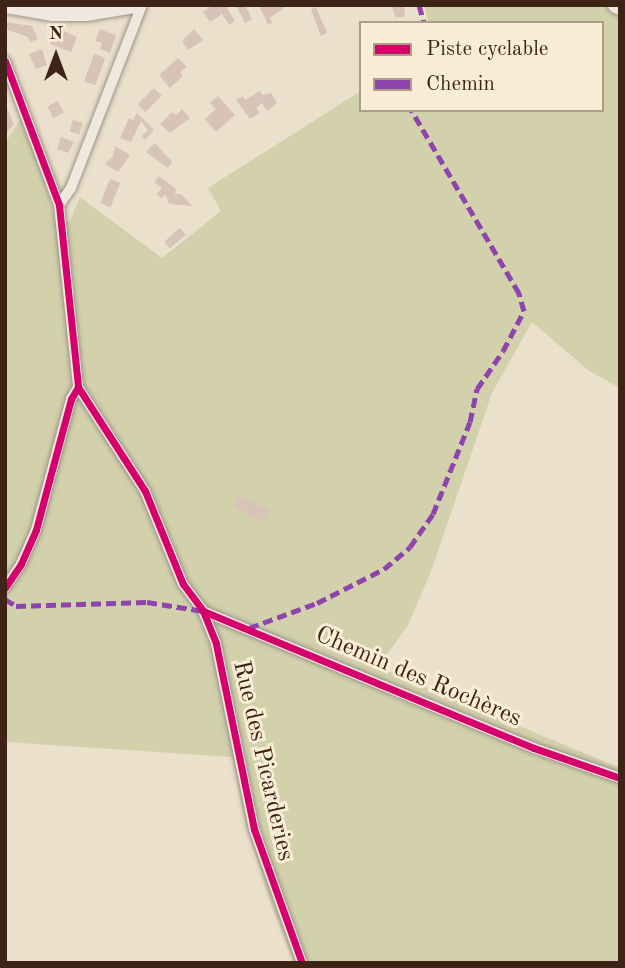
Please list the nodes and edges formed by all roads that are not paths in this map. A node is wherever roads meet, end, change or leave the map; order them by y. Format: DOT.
graph roads {
  1 [pos="7,5"];
  2 [pos="135,5"];
  3 [pos="142,5"];
  4 [pos="5,61"];
  5 [pos="59,205"];
  6 [pos="78,387"];
  7 [pos="5,587"];
  8 [pos="203,611"];
  9 [pos="620,778"];
  10 [pos="302,963"];
  1 -- 2 [label="main road"];
  3 -- 5 [label="street"];
  4 -- 5 [label="street"];
  5 -- 6 [label="street"];
  6 -- 7 [label="street"];
  6 -- 8 [label="street, Rue des Picarderies"];
  8 -- 9 [label="street, Chemin des Rochères"];
  8 -- 10 [label="street, Rue des Picarderies"];
}
